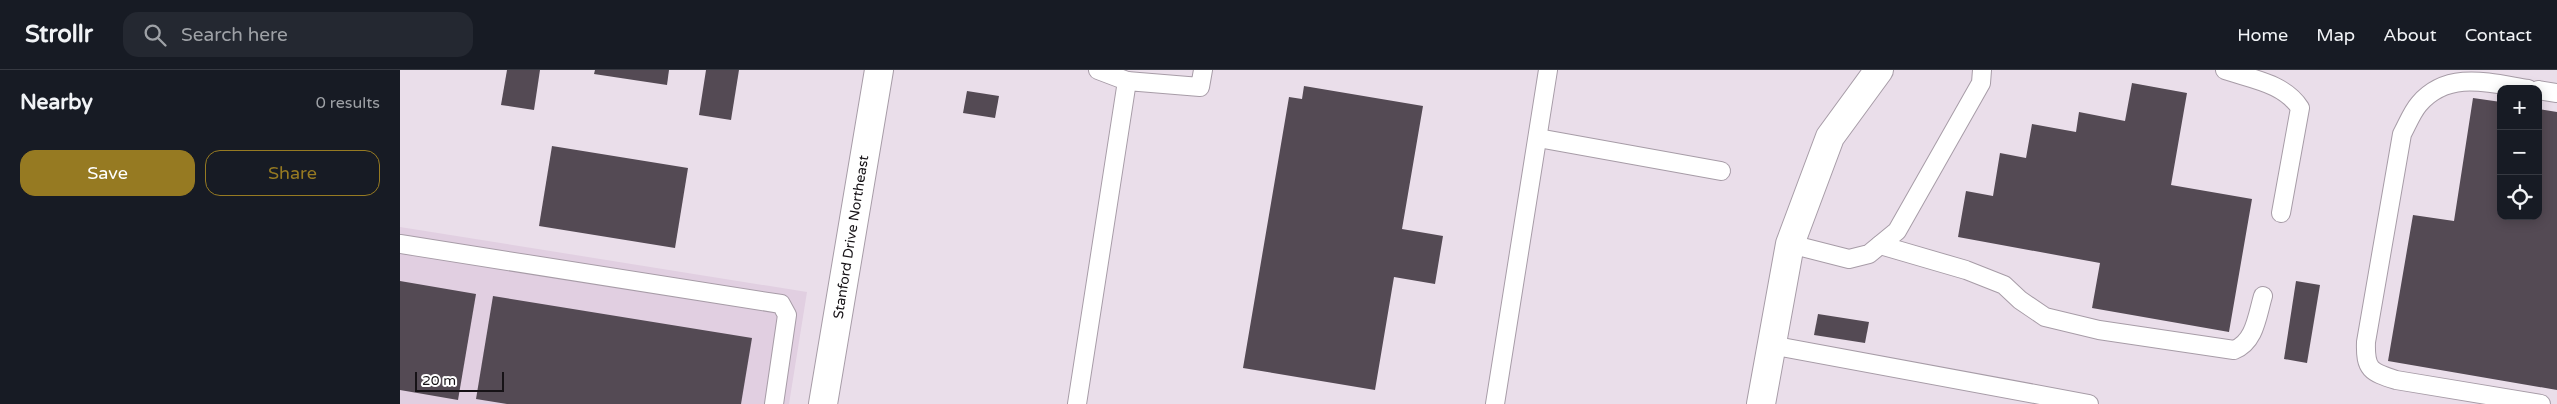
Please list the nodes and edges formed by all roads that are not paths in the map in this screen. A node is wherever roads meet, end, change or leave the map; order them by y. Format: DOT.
graph roads {
  1 [pos="879,70"];
  2 [pos="1098,70"];
  3 [pos="1203,70"];
  4 [pos="1548,70"];
  5 [pos="1879,70"];
  6 [pos="1982,70"];
  7 [pos="2225,70"];
  8 [pos="1127,81"];
  9 [pos="2502,85"];
  10 [pos="2542,91"];
  11 [pos="2557,93"];
  12 [pos="1538,138"];
  13 [pos="1721,171"];
  14 [pos="2281,213"];
  15 [pos="400,244"];
  16 [pos="1790,244"];
  17 [pos="1880,245"];
  18 [pos="2263,296"];
  19 [pos="1771,345"];
  20 [pos="774,404"];
  21 [pos="823,404"];
  22 [pos="1077,404"];
  23 [pos="1496,404"];
  24 [pos="1761,404"];
  25 [pos="2089,404"];
  26 [pos="2541,404"];
  1 -- 21 [label="street, Stanford Drive Northeast"];
  2 -- 8 [label="lane"];
  3 -- 8 [label="lane"];
  4 -- 12 [label="lane"];
  5 -- 16 [label="street"];
  6 -- 17 [label="lane"];
  7 -- 14 [label="lane"];
  8 -- 22 [label="lane"];
  9 -- 26 [label="lane"];
  10 -- 11 [label="lane"];
  12 -- 13 [label="lane"];
  12 -- 23 [label="lane"];
  15 -- 20 [label="lane"];
  16 -- 17 [label="lane"];
  16 -- 19 [label="street"];
  17 -- 18 [label="lane"];
  19 -- 24 [label="street"];
  19 -- 25 [label="lane"];
}
